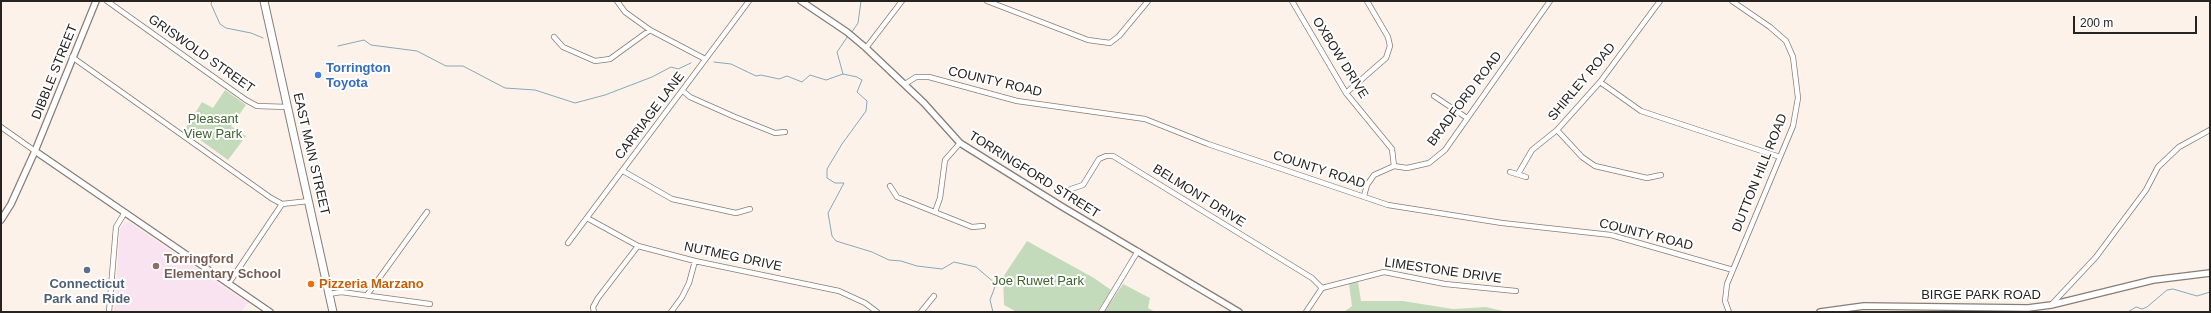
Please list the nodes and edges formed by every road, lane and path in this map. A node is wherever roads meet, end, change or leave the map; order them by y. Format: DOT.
graph roads {
  1 [pos="96,1"];
  2 [pos="107,1"];
  3 [pos="264,1"];
  4 [pos="617,1"];
  5 [pos="749,1"];
  6 [pos="801,1"];
  7 [pos="902,1"];
  8 [pos="987,1"];
  9 [pos="1148,1"];
  10 [pos="1292,1"];
  11 [pos="1367,1"];
  12 [pos="1550,1"];
  13 [pos="1660,1"];
  14 [pos="1732,1"];
  15 [pos="650,30"];
  16 [pos="554,37"];
  17 [pos="866,48"];
  18 [pos="72,57"];
  19 [pos="705,59"];
  20 [pos="1600,82"];
  21 [pos="905,84"];
  22 [pos="683,91"];
  23 [pos="1346,93"];
  24 [pos="1434,96"];
  25 [pos="288,107"];
  26 [pos="1467,118"];
  27 [pos="1,127"];
  28 [pos="1557,130"];
  29 [pos="2210,130"];
  30 [pos="786,132"];
  31 [pos="960,143"];
  32 [pos="35,151"];
  33 [pos="1780,157"];
  34 [pos="1394,166"];
  35 [pos="622,171"];
  36 [pos="1510,172"];
  37 [pos="1518,174"];
  38 [pos="1661,175"];
  39 [pos="1526,177"];
  40 [pos="890,186"];
  41 [pos="1071,189"];
  42 [pos="1364,196"];
  43 [pos="309,201"];
  44 [pos="282,204"];
  45 [pos="750,209"];
  46 [pos="125,212"];
  47 [pos="426,212"];
  48 [pos="935,212"];
  49 [pos="586,218"];
  50 [pos="1,220"];
  51 [pos="983,226"];
  52 [pos="568,243"];
  53 [pos="638,246"];
  54 [pos="1138,251"];
  55 [pos="695,261"];
  56 [pos="1733,270"];
  57 [pos="2210,273"];
  58 [pos="229,283"];
  59 [pos="1322,288"];
  60 [pos="1516,292"];
  61 [pos="329,294"];
  62 [pos="367,295"];
  63 [pos="934,296"];
  64 [pos="430,304"];
  65 [pos="2051,305"];
  66 [pos="109,312"];
  67 [pos="270,312"];
  68 [pos="333,312"];
  69 [pos="594,312"];
  70 [pos="671,312"];
  71 [pos="877,312"];
  72 [pos="921,312"];
  73 [pos="1101,312"];
  74 [pos="1239,312"];
  75 [pos="1306,312"];
  76 [pos="1729,312"];
  77 [pos="1820,312"];
  1 -- 18 [label="main road, DIBBLE STREET"];
  2 -- 25 [label="street, GRISWOLD STREET"];
  3 -- 25 [label="highway, EAST MAIN STREET"];
  4 -- 15 [label="street"];
  5 -- 19 [label="street, CARRIAGE LANE"];
  6 -- 17 [label="main road, TORRINGFORD STREET"];
  7 -- 17 [label="street"];
  8 -- 9 [label="street"];
  10 -- 23 [label="street, OXBOW DRIVE"];
  11 -- 23 [label="street"];
  12 -- 26 [label="street, BRADFORD ROAD"];
  13 -- 20 [label="street, SHIRLEY ROAD"];
  14 -- 33 [label="street, DUTTON HILL ROAD"];
  15 -- 16 [label="street"];
  15 -- 19 [label="street"];
  17 -- 21 [label="main road, TORRINGFORD STREET"];
  18 -- 32 [label="main road, DIBBLE STREET"];
  18 -- 44 [label="street"];
  19 -- 22 [label="street, CARRIAGE LANE"];
  20 -- 28 [label="street, SHIRLEY ROAD"];
  20 -- 33 [label="street"];
  21 -- 31 [label="main road, TORRINGFORD STREET"];
  21 -- 42 [label="street, COUNTY ROAD"];
  22 -- 30 [label="street"];
  22 -- 35 [label="street, CARRIAGE LANE"];
  23 -- 34 [label="street, OXBOW DRIVE"];
  24 -- 26 [label="street"];
  25 -- 43 [label="highway, EAST MAIN STREET"];
  26 -- 34 [label="street, BRADFORD ROAD"];
  27 -- 32 [label="street"];
  28 -- 37 [label="street, SHIRLEY ROAD"];
  28 -- 38 [label="street"];
  29 -- 65 [label="street"];
  31 -- 48 [label="street"];
  31 -- 54 [label="main road, TORRINGFORD STREET"];
  32 -- 46 [label="main road"];
  32 -- 50 [label="main road, DIBBLE STREET"];
  33 -- 56 [label="street, DUTTON HILL ROAD"];
  34 -- 42 [label="street, BRADFORD ROAD"];
  35 -- 45 [label="street"];
  35 -- 49 [label="street, CARRIAGE LANE"];
  36 -- 37 [label="street"];
  37 -- 39 [label="street"];
  40 -- 48 [label="street"];
  41 -- 59 [label="street, BELMONT DRIVE"];
  42 -- 56 [label="street, COUNTY ROAD"];
  43 -- 44 [label="street"];
  43 -- 61 [label="highway, EAST MAIN STREET"];
  44 -- 58 [label="street"];
  46 -- 58 [label="main road"];
  46 -- 66 [label="street"];
  47 -- 62 [label="street"];
  48 -- 51 [label="street"];
  49 -- 52 [label="street, CARRIAGE LANE"];
  49 -- 53 [label="street, NUTMEG DRIVE"];
  53 -- 55 [label="street, NUTMEG DRIVE"];
  53 -- 69 [label="street"];
  54 -- 73 [label="street"];
  54 -- 74 [label="main road, TORRINGFORD STREET"];
  55 -- 70 [label="street"];
  55 -- 71 [label="street, NUTMEG DRIVE"];
  56 -- 76 [label="street, DUTTON HILL ROAD"];
  57 -- 65 [label="main road, BIRGE PARK ROAD"];
  58 -- 67 [label="main road"];
  59 -- 60 [label="street, LIMESTONE DRIVE"];
  59 -- 75 [label="street"];
  61 -- 62 [label="street"];
  61 -- 68 [label="highway, EAST MAIN STREET"];
  62 -- 64 [label="street"];
  63 -- 72 [label="street"];
  65 -- 77 [label="main road, BIRGE PARK ROAD"];
}
